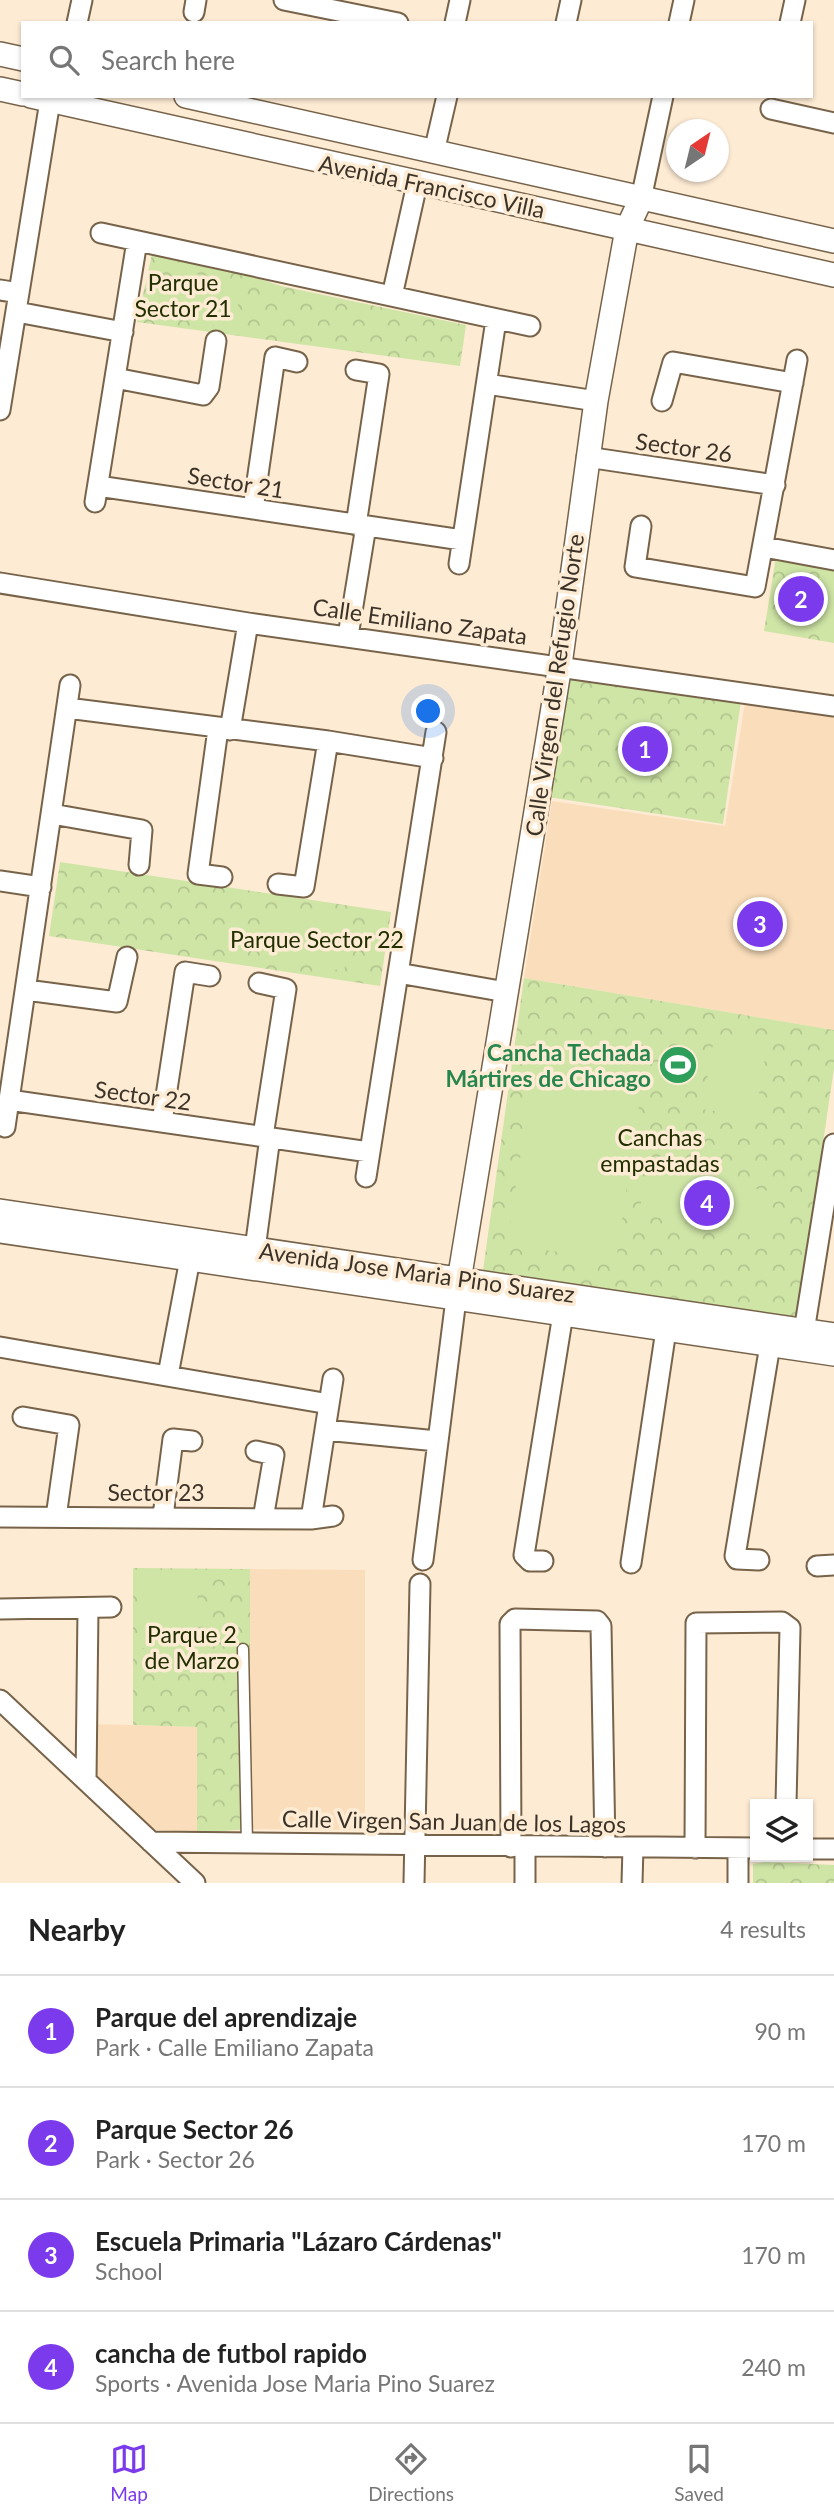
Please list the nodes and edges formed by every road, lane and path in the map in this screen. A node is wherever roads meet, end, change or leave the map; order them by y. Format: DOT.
graph roads {
  1 [pos="82,0"];
  2 [pos="284,0"];
  3 [pos="460,0"];
  4 [pos="571,0"];
  5 [pos="684,0"];
  6 [pos="795,0"];
  7 [pos="354,7"];
  8 [pos="77,21"];
  9 [pos="392,21"];
  10 [pos="455,21"];
  11 [pos="566,21"];
  12 [pos="679,21"];
  13 [pos="790,21"];
  14 [pos="0,54"];
  15 [pos="21,59"];
  16 [pos="0,89"];
  17 [pos="21,94"];
  18 [pos="41,98"];
  19 [pos="195,98"];
  20 [pos="447,98"];
  21 [pos="663,98"];
  22 [pos="771,110"];
  23 [pos="834,122"];
  24 [pos="434,152"];
  25 [pos="417,184"];
  26 [pos="641,198"];
  27 [pos="627,229"];
  28 [pos="102,233"];
  29 [pos="137,241"];
  30 [pos="834,241"];
  31 [pos="834,275"];
  32 [pos="393,296"];
  33 [pos="12,298"];
  34 [pos="496,320"];
  35 [pos="530,326"];
  36 [pos="123,332"];
  37 [pos="216,341"];
  38 [pos="797,360"];
  39 [pos="297,362"];
  40 [pos="356,370"];
  41 [pos="115,378"];
  42 [pos="793,383"];
  43 [pos="487,384"];
  44 [pos="596,401"];
  45 [pos="662,401"];
  46 [pos="0,410"];
  47 [pos="587,457"];
  48 [pos="775,485"];
  49 [pos="253,509"];
  50 [pos="361,525"];
  51 [pos="641,526"];
  52 [pos="462,540"];
  53 [pos="764,547"];
  54 [pos="834,560"];
  55 [pos="459,564"];
  56 [pos="0,583"];
  57 [pos="248,623"];
  58 [pos="348,636"];
  59 [pos="560,665"];
  60 [pos="70,685"];
  61 [pos="834,706"];
  62 [pos="67,708"];
  63 [pos="224,730"];
  64 [pos="436,732"];
  65 [pos="328,741"];
  66 [pos="433,758"];
  67 [pos="52,814"];
  68 [pos="139,865"];
  69 [pos="222,877"];
  70 [pos="0,881"];
  71 [pos="278,884"];
  72 [pos="41,887"];
  73 [pos="127,957"];
  74 [pos="398,973"];
  75 [pos="210,976"];
  76 [pos="259,984"];
  77 [pos="26,990"];
  78 [pos="506,992"];
  79 [pos="9,1100"];
  80 [pos="162,1122"];
  81 [pos="5,1127"];
  82 [pos="266,1137"];
  83 [pos="834,1144"];
  84 [pos="369,1152"];
  85 [pos="366,1177"];
  86 [pos="0,1211"];
  87 [pos="0,1231"];
  88 [pos="255,1249"];
  89 [pos="190,1259"];
  90 [pos="458,1289"];
  91 [pos="563,1314"];
  92 [pos="666,1330"];
  93 [pos="834,1335"];
  94 [pos="803,1340"];
  95 [pos="770,1345"];
  96 [pos="0,1347"];
  97 [pos="834,1354"];
  98 [pos="168,1375"];
  99 [pos="333,1379"];
  100 [pos="329,1404"];
  101 [pos="23,1418"];
  102 [pos="324,1430"];
  103 [pos="192,1441"];
  104 [pos="437,1441"];
  105 [pos="256,1451"];
  106 [pos="163,1516"];
  107 [pos="333,1516"];
  108 [pos="0,1517"];
  109 [pos="55,1517"];
  110 [pos="262,1518"];
  111 [pos="311,1519"];
  112 [pos="423,1560"];
  113 [pos="759,1560"];
  114 [pos="543,1561"];
  115 [pos="631,1563"];
  116 [pos="420,1584"];
  117 [pos="111,1607"];
  118 [pos="88,1608"];
  119 [pos="0,1609"];
  120 [pos="243,1649"];
  121 [pos="0,1700"];
  122 [pos="86,1780"];
  123 [pos="786,1799"];
  124 [pos="151,1842"];
  125 [pos="247,1843"];
  126 [pos="415,1846"];
  127 [pos="518,1847"];
  128 [pos="605,1847"];
  129 [pos="633,1847"];
  130 [pos="695,1848"];
  131 [pos="747,1848"];
  132 [pos="813,1849"];
  133 [pos="834,1849"];
  134 [pos="195,1883"];
  135 [pos="414,1883"];
  136 [pos="525,1883"];
  137 [pos="632,1883"];
  138 [pos="738,1883"];
  1 -- 8 [label="street"];
  2 -- 7 [label="street"];
  3 -- 10 [label="street"];
  4 -- 11 [label="street"];
  5 -- 12 [label="street"];
  6 -- 13 [label="street"];
  7 -- 9 [label="street"];
  14 -- 15 [label="street"];
  16 -- 17 [label="street"];
  18 -- 25 [label="street, Avenida Francisco Villa"];
  18 -- 33 [label="street"];
  19 -- 24 [label="street, Avenida Francisco Villa"];
  20 -- 24 [label="street"];
  21 -- 26 [label="street, Calle Virgen del Refugio Norte"];
  22 -- 23 [label="street"];
  24 -- 26 [label="street, Avenida Francisco Villa"];
  25 -- 27 [label="street, Avenida Francisco Villa"];
  25 -- 32 [label="street"];
  26 -- 27 [label="street, Calle Virgen del Refugio Norte"];
  26 -- 30 [label="street, Avenida Francisco Villa"];
  27 -- 31 [label="street, Avenida Francisco Villa"];
  27 -- 44 [label="street, Calle Virgen del Refugio Norte"];
  28 -- 29 [label="street"];
  29 -- 32 [label="street"];
  29 -- 36 [label="street, Sector 21"];
  32 -- 34 [label="street"];
  33 -- 36 [label="street"];
  33 -- 46 [label="street"];
  34 -- 35 [label="street"];
  34 -- 43 [label="street"];
  36 -- 41 [label="street, Sector 21"];
  37 -- 41 [label="street"];
  38 -- 42 [label="street"];
  39 -- 49 [label="street"];
  40 -- 50 [label="street"];
  41 -- 49 [label="street, Sector 21"];
  42 -- 45 [label="street"];
  42 -- 48 [label="street"];
  43 -- 44 [label="street"];
  43 -- 52 [label="street"];
  44 -- 47 [label="street, Calle Virgen del Refugio Norte"];
  47 -- 48 [label="street, Sector 26"];
  47 -- 59 [label="street, Calle Virgen del Refugio Norte"];
  48 -- 53 [label="street"];
  49 -- 50 [label="street, Sector 21"];
  50 -- 52 [label="street, Sector 21"];
  50 -- 58 [label="street"];
  51 -- 53 [label="street"];
  52 -- 55 [label="street"];
  53 -- 54 [label="street"];
  56 -- 57 [label="street, Calle Emiliano Zapata"];
  57 -- 58 [label="street, Calle Emiliano Zapata"];
  57 -- 63 [label="street"];
  58 -- 59 [label="street, Calle Emiliano Zapata"];
  59 -- 61 [label="street, Calle Emiliano Zapata"];
  59 -- 78 [label="street, Calle Virgen del Refugio Norte"];
  60 -- 62 [label="street"];
  62 -- 63 [label="street"];
  62 -- 67 [label="street"];
  63 -- 65 [label="street"];
  63 -- 69 [label="street"];
  64 -- 66 [label="street"];
  65 -- 66 [label="street"];
  65 -- 71 [label="street"];
  66 -- 74 [label="street"];
  67 -- 68 [label="street"];
  67 -- 72 [label="street"];
  70 -- 72 [label="street"];
  72 -- 77 [label="street"];
  73 -- 77 [label="street"];
  74 -- 78 [label="street"];
  74 -- 84 [label="street"];
  75 -- 80 [label="street"];
  76 -- 82 [label="street"];
  77 -- 79 [label="street"];
  78 -- 90 [label="street, Calle Virgen del Refugio Norte"];
  79 -- 80 [label="street, Sector 22"];
  79 -- 81 [label="street"];
  80 -- 82 [label="street, Sector 22"];
  82 -- 84 [label="street, Sector 22"];
  82 -- 88 [label="street"];
  83 -- 94 [label="street"];
  84 -- 85 [label="street"];
  86 -- 88 [label="street, Avenida Jose Maria Pino Suarez"];
  87 -- 89 [label="street, Avenida Jose Maria Pino Suarez"];
  88 -- 90 [label="street, Avenida Jose Maria Pino Suarez"];
  89 -- 90 [label="street, Avenida Jose Maria Pino Suarez"];
  89 -- 98 [label="street"];
  90 -- 91 [label="street, Avenida Jose Maria Pino Suarez"];
  90 -- 94 [label="street, Avenida Jose Maria Pino Suarez"];
  90 -- 104 [label="street"];
  91 -- 92 [label="street, Avenida Jose Maria Pino Suarez"];
  91 -- 114 [label="street"];
  92 -- 95 [label="street, Avenida Jose Maria Pino Suarez"];
  92 -- 115 [label="street"];
  93 -- 94 [label="street, Avenida Jose Maria Pino Suarez"];
  94 -- 95 [label="street, Avenida Jose Maria Pino Suarez"];
  94 -- 97 [label="street, Avenida Jose Maria Pino Suarez"];
  95 -- 113 [label="street"];
  96 -- 98 [label="street"];
  98 -- 100 [label="street"];
  99 -- 100 [label="street"];
  100 -- 102 [label="street"];
  101 -- 109 [label="street"];
  102 -- 104 [label="street"];
  102 -- 111 [label="street"];
  103 -- 106 [label="street"];
  104 -- 112 [label="street"];
  105 -- 110 [label="street"];
  106 -- 109 [label="street, Sector 23"];
  106 -- 110 [label="street, Sector 23"];
  107 -- 111 [label="street, Sector 23"];
  108 -- 109 [label="street, Sector 23"];
  110 -- 111 [label="street, Sector 23"];
  116 -- 126 [label="street"];
  117 -- 118 [label="street"];
  118 -- 119 [label="street"];
  118 -- 122 [label="street"];
  120 -- 125 [label="lane"];
  121 -- 122 [label="street"];
  122 -- 124 [label="street"];
  123 -- 130 [label="street"];
  124 -- 125 [label="street, Calle Virgen San Juan de los Lagos"];
  124 -- 134 [label="street"];
  125 -- 126 [label="street, Calle Virgen San Juan de los Lagos"];
  126 -- 127 [label="street, Calle Virgen San Juan de los Lagos"];
  126 -- 135 [label="street"];
  127 -- 128 [label="street, Calle Virgen San Juan de los Lagos"];
  127 -- 128 [label="street"];
  127 -- 136 [label="street"];
  128 -- 129 [label="street, Calle Virgen San Juan de los Lagos"];
  129 -- 130 [label="street, Calle Virgen San Juan de los Lagos"];
  129 -- 137 [label="street"];
  130 -- 131 [label="street, Calle Virgen San Juan de los Lagos"];
  131 -- 138 [label="street"];
  132 -- 133 [label="street"];
}
